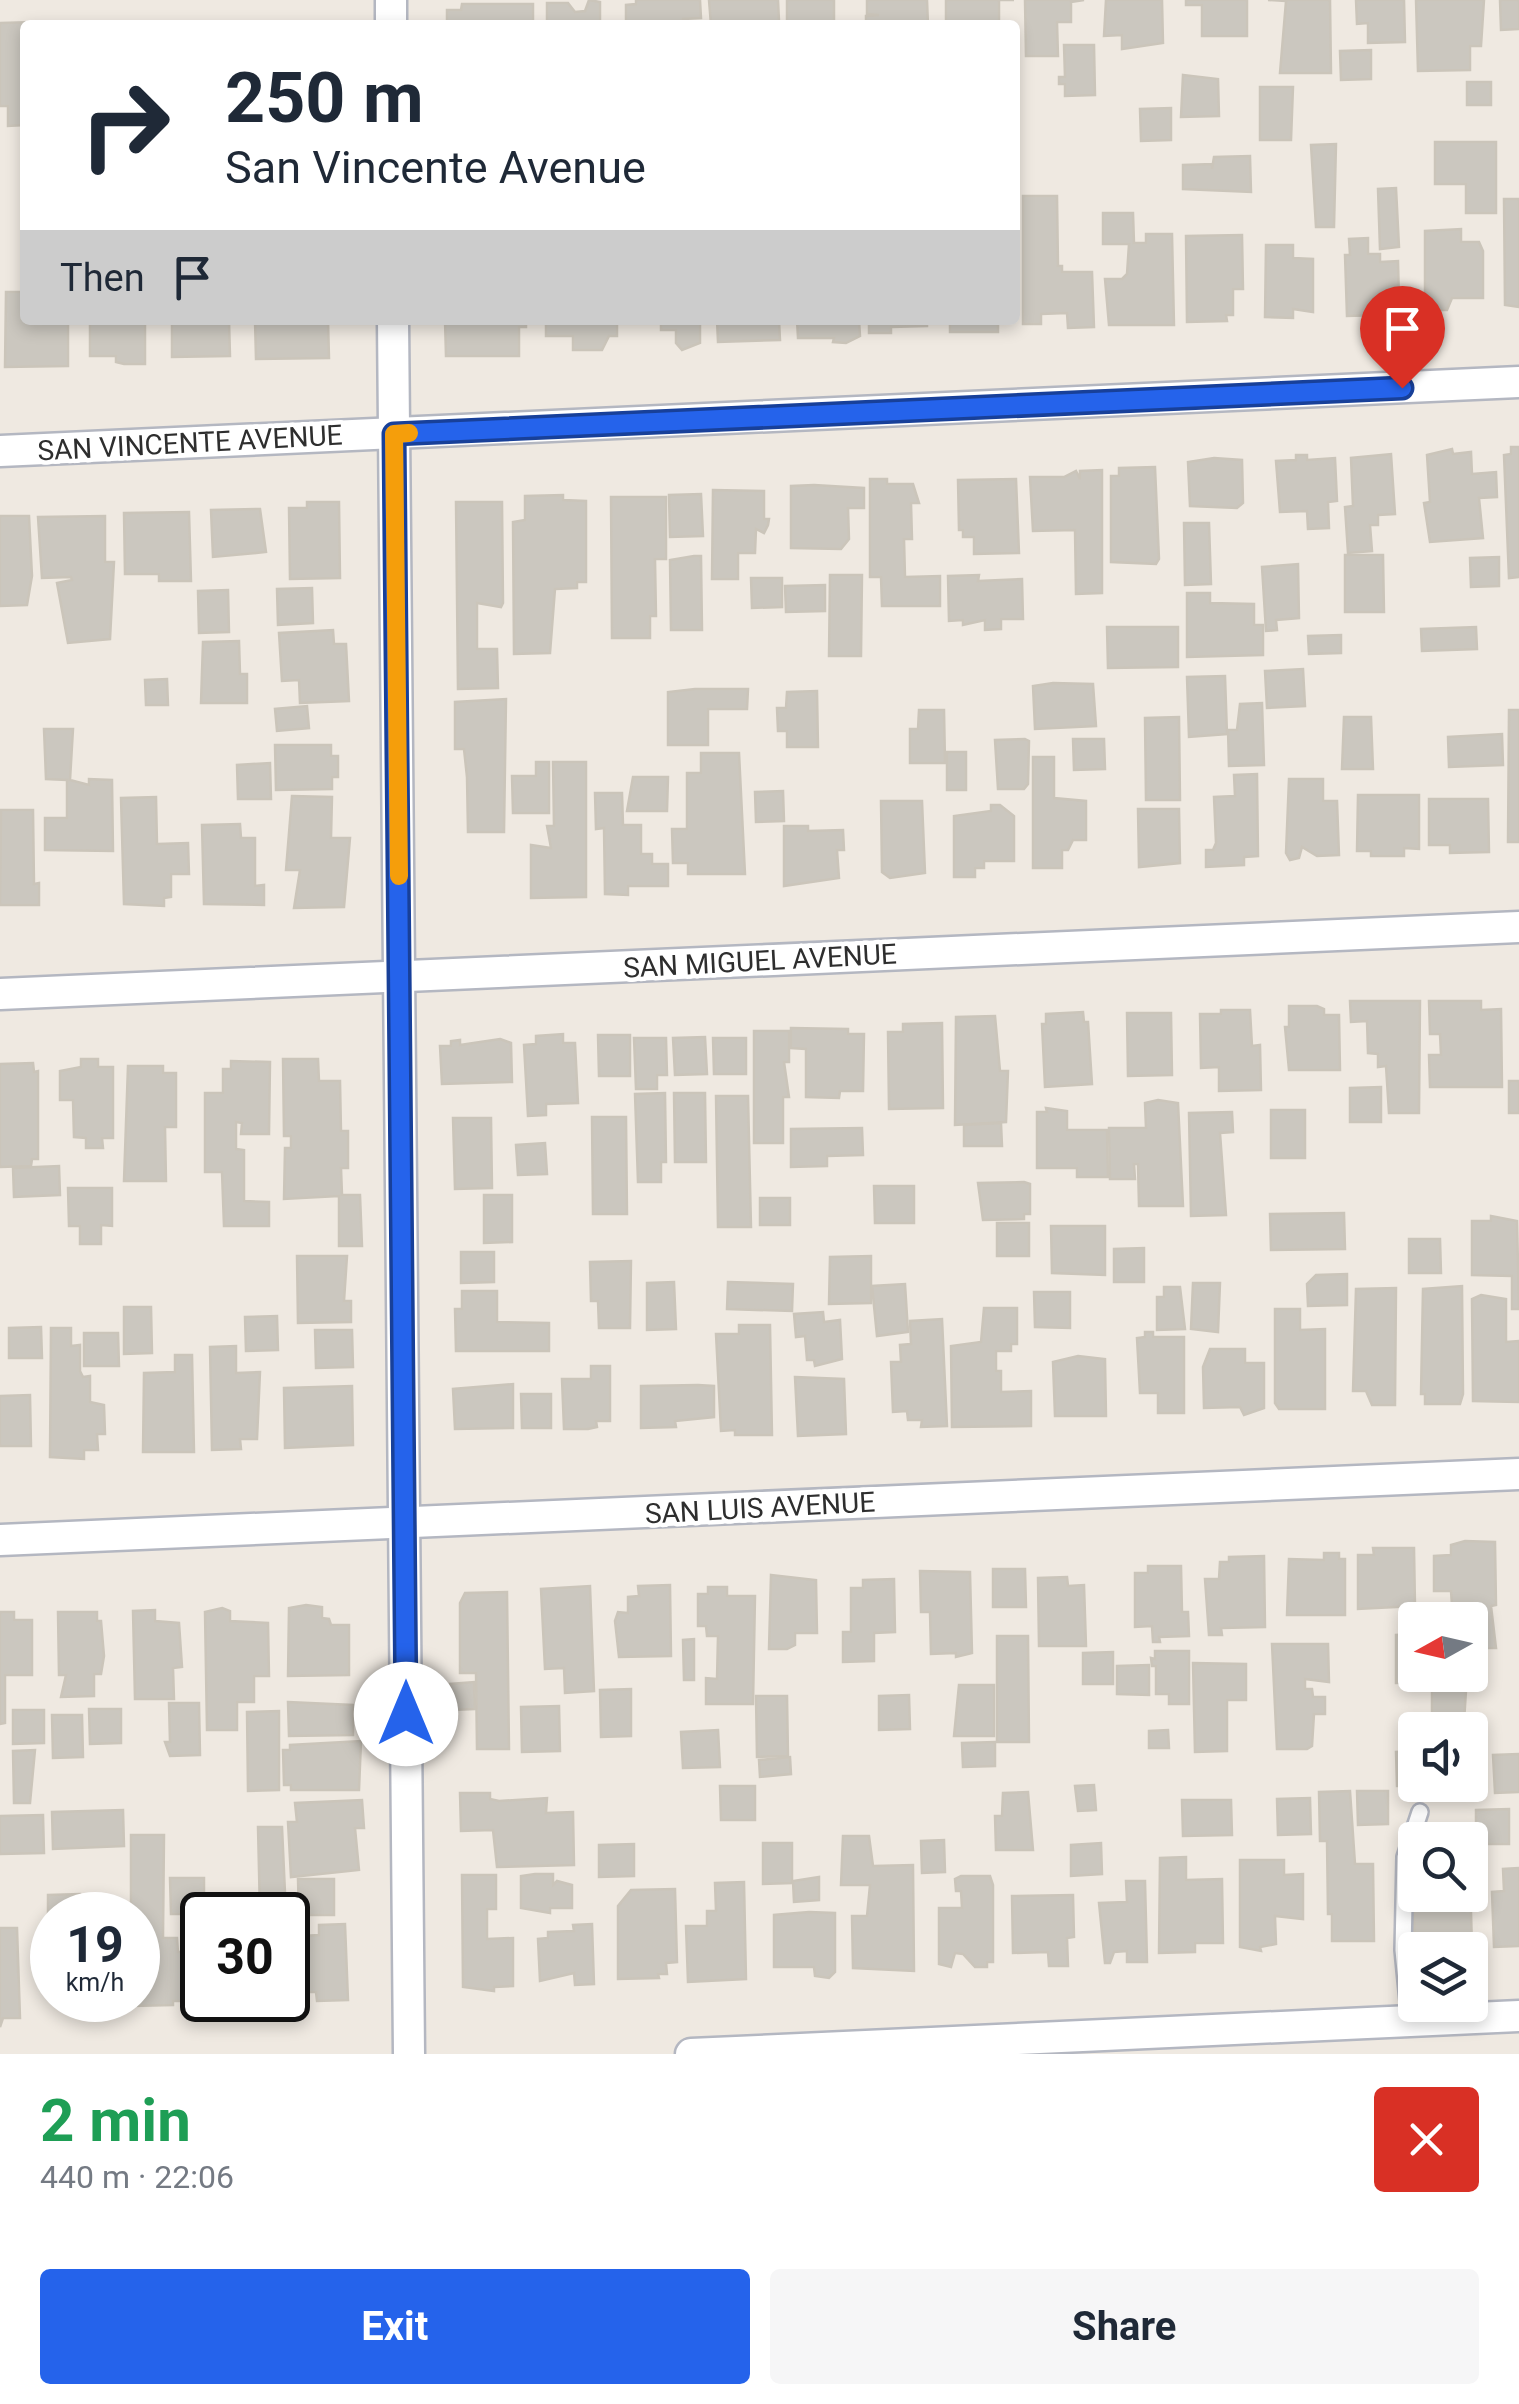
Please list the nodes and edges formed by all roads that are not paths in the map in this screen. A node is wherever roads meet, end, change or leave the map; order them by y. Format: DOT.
graph roads {
  1 [pos="393,325"];
  2 [pos="1519,382"];
  3 [pos="394,434"];
  4 [pos="0,451"];
  5 [pos="1519,927"];
  6 [pos="400,977"];
  7 [pos="0,994"];
  8 [pos="1519,1474"];
  9 [pos="405,1524"];
  10 [pos="0,1540"];
  11 [pos="1420,1812"];
  12 [pos="1403,1932"];
  13 [pos="1519,2016"];
  14 [pos="1488,2018"];
  15 [pos="1410,2022"];
  16 [pos="409,2054"];
  17 [pos="691,2054"];
  1 -- 3 [label="street"];
  2 -- 3 [label="street, SAN VINCENTE AVENUE"];
  3 -- 4 [label="street, SAN VINCENTE AVENUE"];
  3 -- 6 [label="street"];
  5 -- 6 [label="street, SAN MIGUEL AVENUE"];
  6 -- 7 [label="street, SAN MIGUEL AVENUE"];
  6 -- 9 [label="street"];
  8 -- 9 [label="street, SAN LUIS AVENUE"];
  9 -- 10 [label="street, SAN LUIS AVENUE"];
  9 -- 16 [label="street"];
  11 -- 12 [label="lane"];
  13 -- 14 [label="street"];
  15 -- 17 [label="street"];
}
